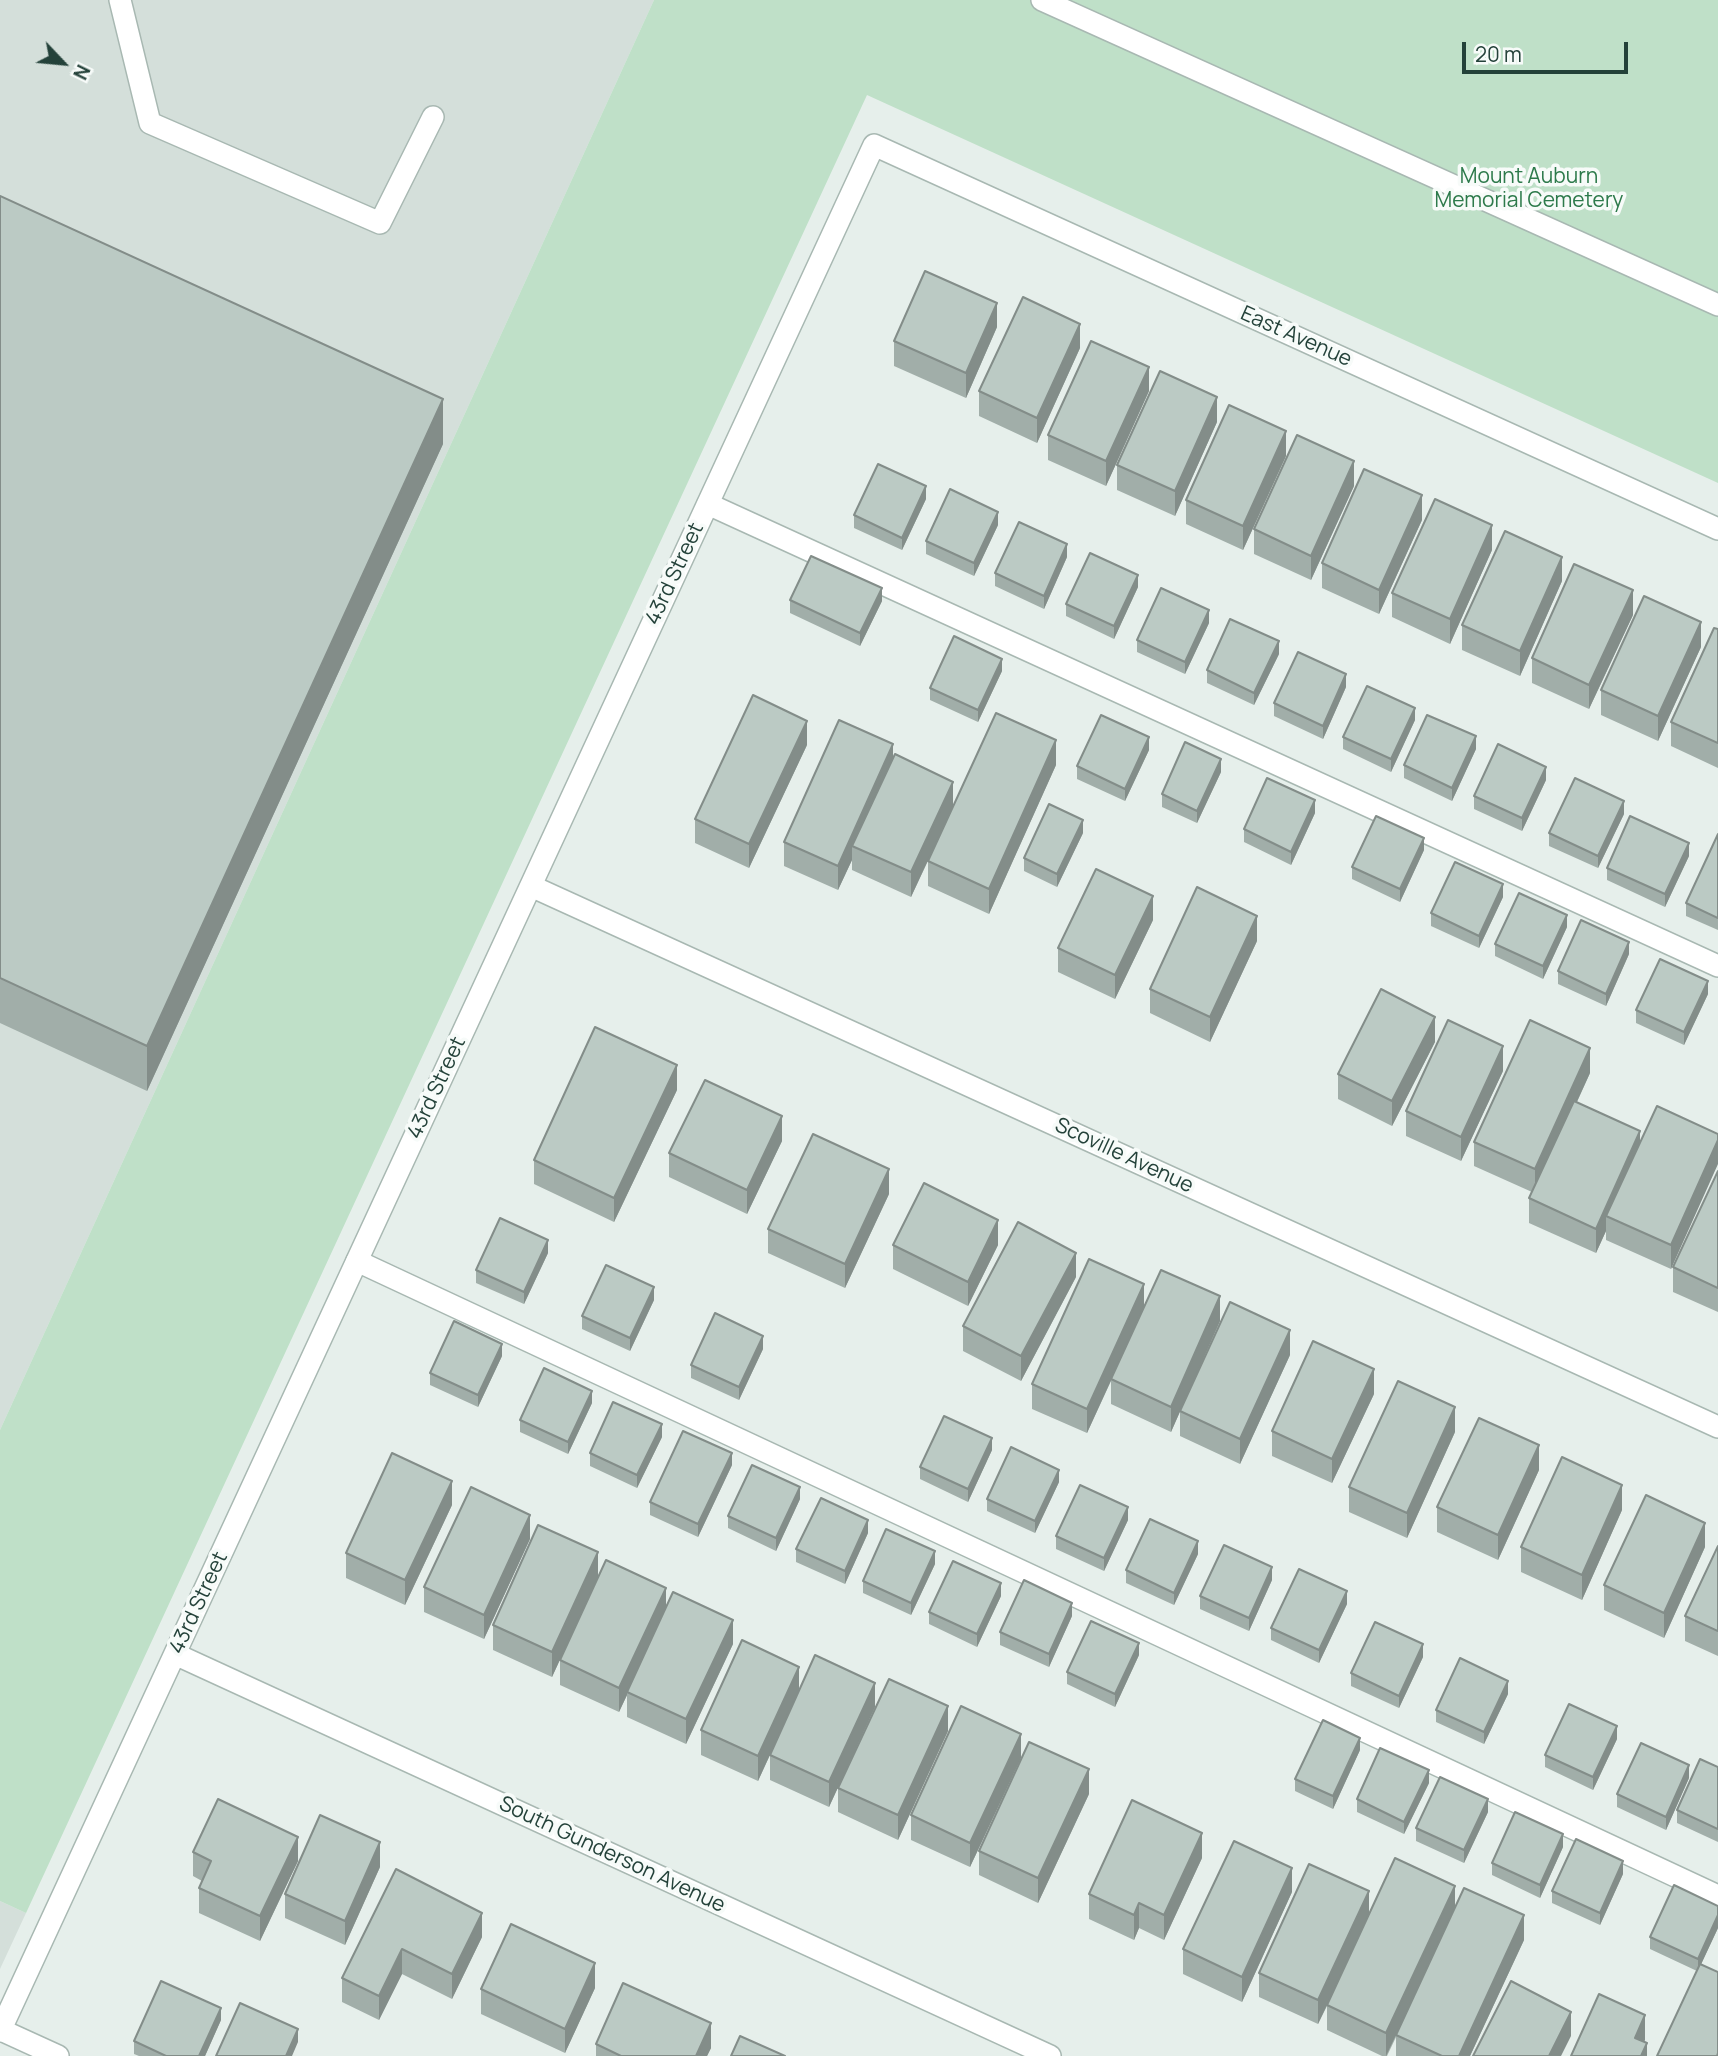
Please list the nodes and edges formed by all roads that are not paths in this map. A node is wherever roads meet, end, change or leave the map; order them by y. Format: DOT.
graph roads {
  1 [pos="120,0"];
  2 [pos="1042,0"];
  3 [pos="433,117"];
  4 [pos="874,145"];
  5 [pos="1718,305"];
  6 [pos="708,503"];
  7 [pos="1718,529"];
  8 [pos="531,886"];
  9 [pos="1718,966"];
  10 [pos="357,1261"];
  11 [pos="1718,1427"];
  12 [pos="174,1654"];
  13 [pos="1718,1896"];
  14 [pos="0,2031"];
  15 [pos="58,2056"];
  16 [pos="1050,2056"];
  1 -- 3 [label="street"];
  2 -- 5 [label="street"];
  4 -- 6 [label="street, 43rd Street"];
  4 -- 7 [label="street, East Avenue"];
  6 -- 8 [label="street, 43rd Street"];
  6 -- 9 [label="street"];
  8 -- 10 [label="street, 43rd Street"];
  8 -- 11 [label="street, Scoville Avenue"];
  10 -- 12 [label="street, 43rd Street"];
  10 -- 13 [label="street"];
  12 -- 14 [label="street, 43rd Street"];
  12 -- 16 [label="street, South Gunderson Avenue"];
  14 -- 15 [label="street"];
}
